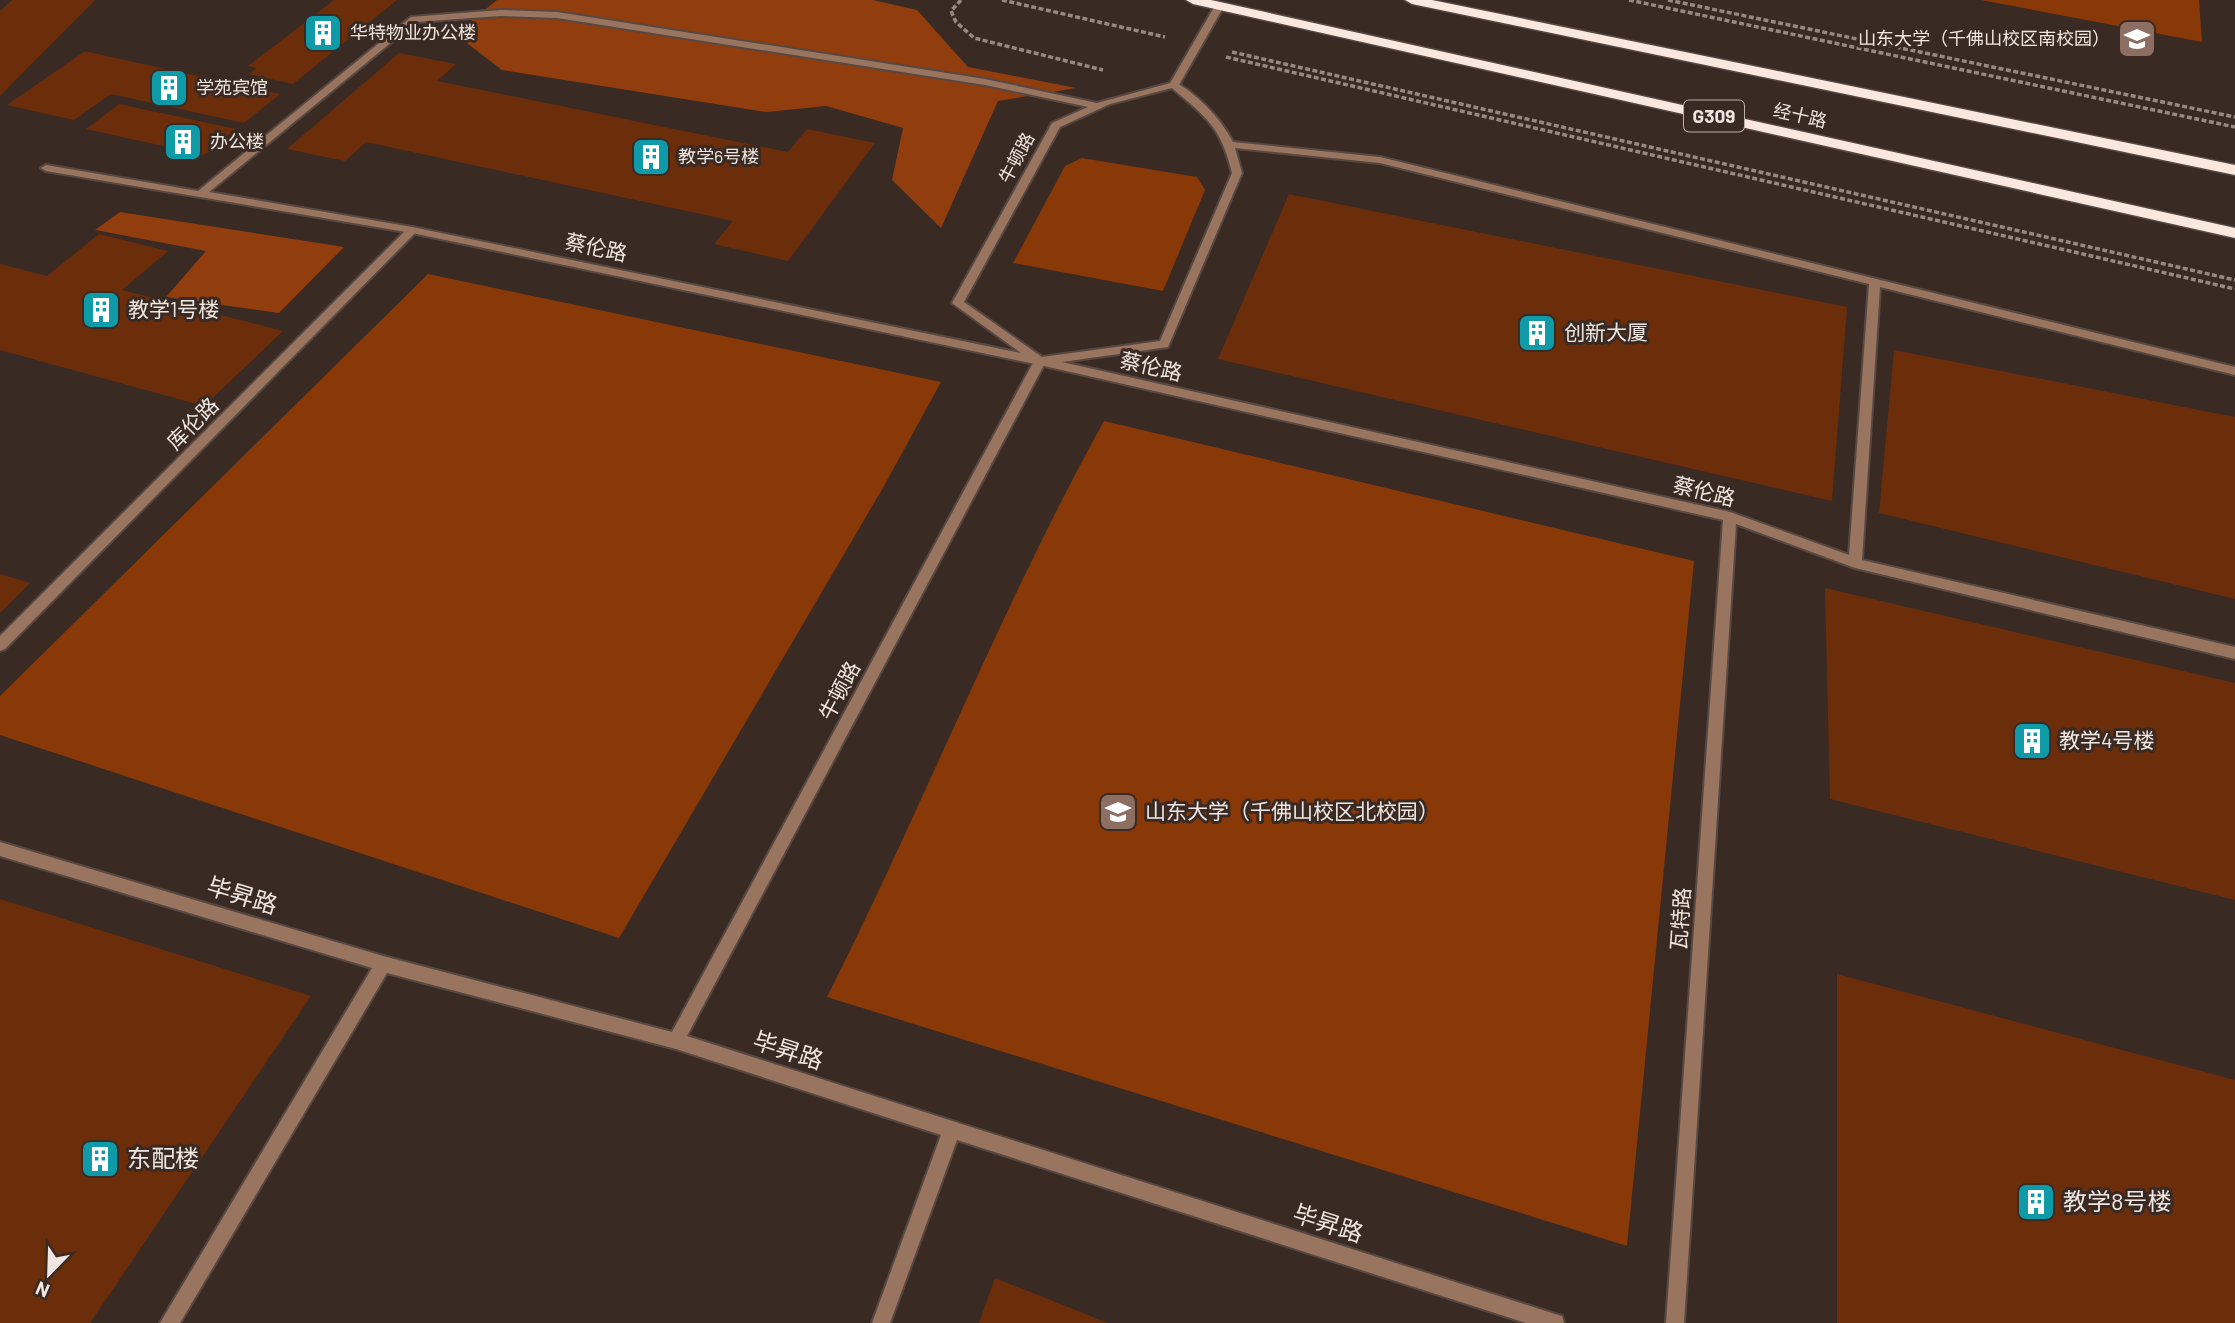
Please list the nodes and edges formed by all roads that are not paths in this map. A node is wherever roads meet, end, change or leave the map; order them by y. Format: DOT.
graph roads {
  1 [pos="1193,0"];
  2 [pos="1412,0"];
  3 [pos="1219,6"];
  4 [pos="1174,85"];
  5 [pos="1098,106"];
  6 [pos="1231,145"];
  7 [pos="46,167"];
  8 [pos="2235,170"];
  9 [pos="199,195"];
  10 [pos="412,230"];
  11 [pos="2235,233"];
  12 [pos="1875,283"];
  13 [pos="1040,361"];
  14 [pos="2235,371"];
  15 [pos="1730,517"];
  16 [pos="1855,563"];
  17 [pos="0,645"];
  18 [pos="2235,653"];
  19 [pos="0,849"];
  20 [pos="383,964"];
  21 [pos="676,1041"];
  22 [pos="952,1129"];
  23 [pos="169,1323"];
  24 [pos="881,1323"];
  25 [pos="1555,1323"];
  26 [pos="1675,1323"];
  1 -- 3 [label="highway, 经十路 / G309"];
  2 -- 8 [label="highway, 经十路 / G309"];
  3 -- 4 [label="street"];
  3 -- 11 [label="highway, 经十路 / G309"];
  4 -- 5 [label="street, 牛顿路"];
  4 -- 6 [label="street"];
  5 -- 9 [label="street"];
  5 -- 13 [label="street, 牛顿路"];
  6 -- 12 [label="street"];
  6 -- 13 [label="street"];
  7 -- 9 [label="street, 蔡伦路"];
  9 -- 10 [label="street, 蔡伦路"];
  10 -- 13 [label="street, 蔡伦路"];
  10 -- 17 [label="street, 库伦路"];
  12 -- 14 [label="street"];
  12 -- 16 [label="street"];
  13 -- 15 [label="street, 蔡伦路"];
  13 -- 21 [label="street, 牛顿路"];
  15 -- 16 [label="street, 蔡伦路"];
  15 -- 26 [label="street, 瓦特路"];
  16 -- 18 [label="street, 蔡伦路"];
  19 -- 20 [label="street, 毕昇路"];
  20 -- 21 [label="street, 毕昇路"];
  20 -- 23 [label="street"];
  21 -- 22 [label="street, 毕昇路"];
  22 -- 24 [label="street"];
  22 -- 25 [label="street, 毕昇路"];
}
